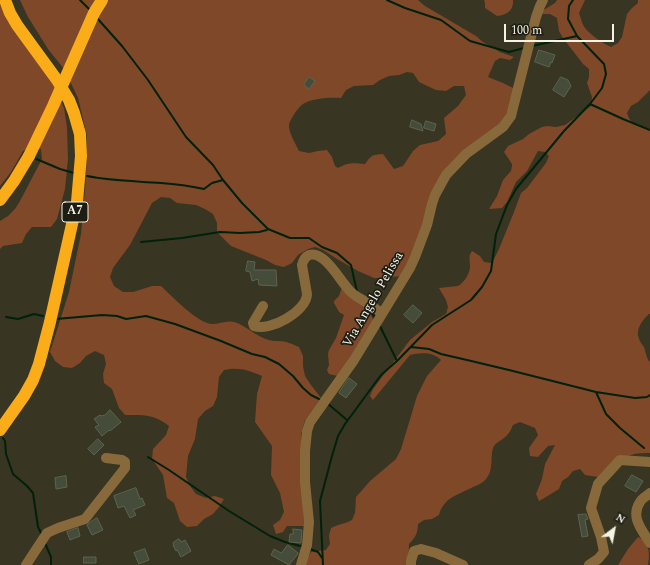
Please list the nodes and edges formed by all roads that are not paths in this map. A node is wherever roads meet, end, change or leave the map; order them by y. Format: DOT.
graph roads {
  1 [pos="5,0"];
  2 [pos="102,0"];
  3 [pos="543,0"];
  4 [pos="0,200"];
  5 [pos="263,306"];
  6 [pos="382,314"];
  7 [pos="0,430"];
  8 [pos="106,458"];
  9 [pos="650,462"];
  10 [pos="650,493"];
  11 [pos="650,543"];
  12 [pos="26,565"];
  13 [pos="301,565"];
  14 [pos="411,565"];
  15 [pos="463,565"];
  16 [pos="589,565"];
  1 -- 7 [label="highway, A7"];
  2 -- 4 [label="highway, bridge"];
  3 -- 6 [label="street, Via Angelo Pelissa"];
  5 -- 6 [label="street"];
  6 -- 13 [label="street, Via Angelo Pelissa"];
  8 -- 12 [label="street"];
  9 -- 16 [label="street"];
  10 -- 11 [label="street"];
  14 -- 15 [label="street"];
}
